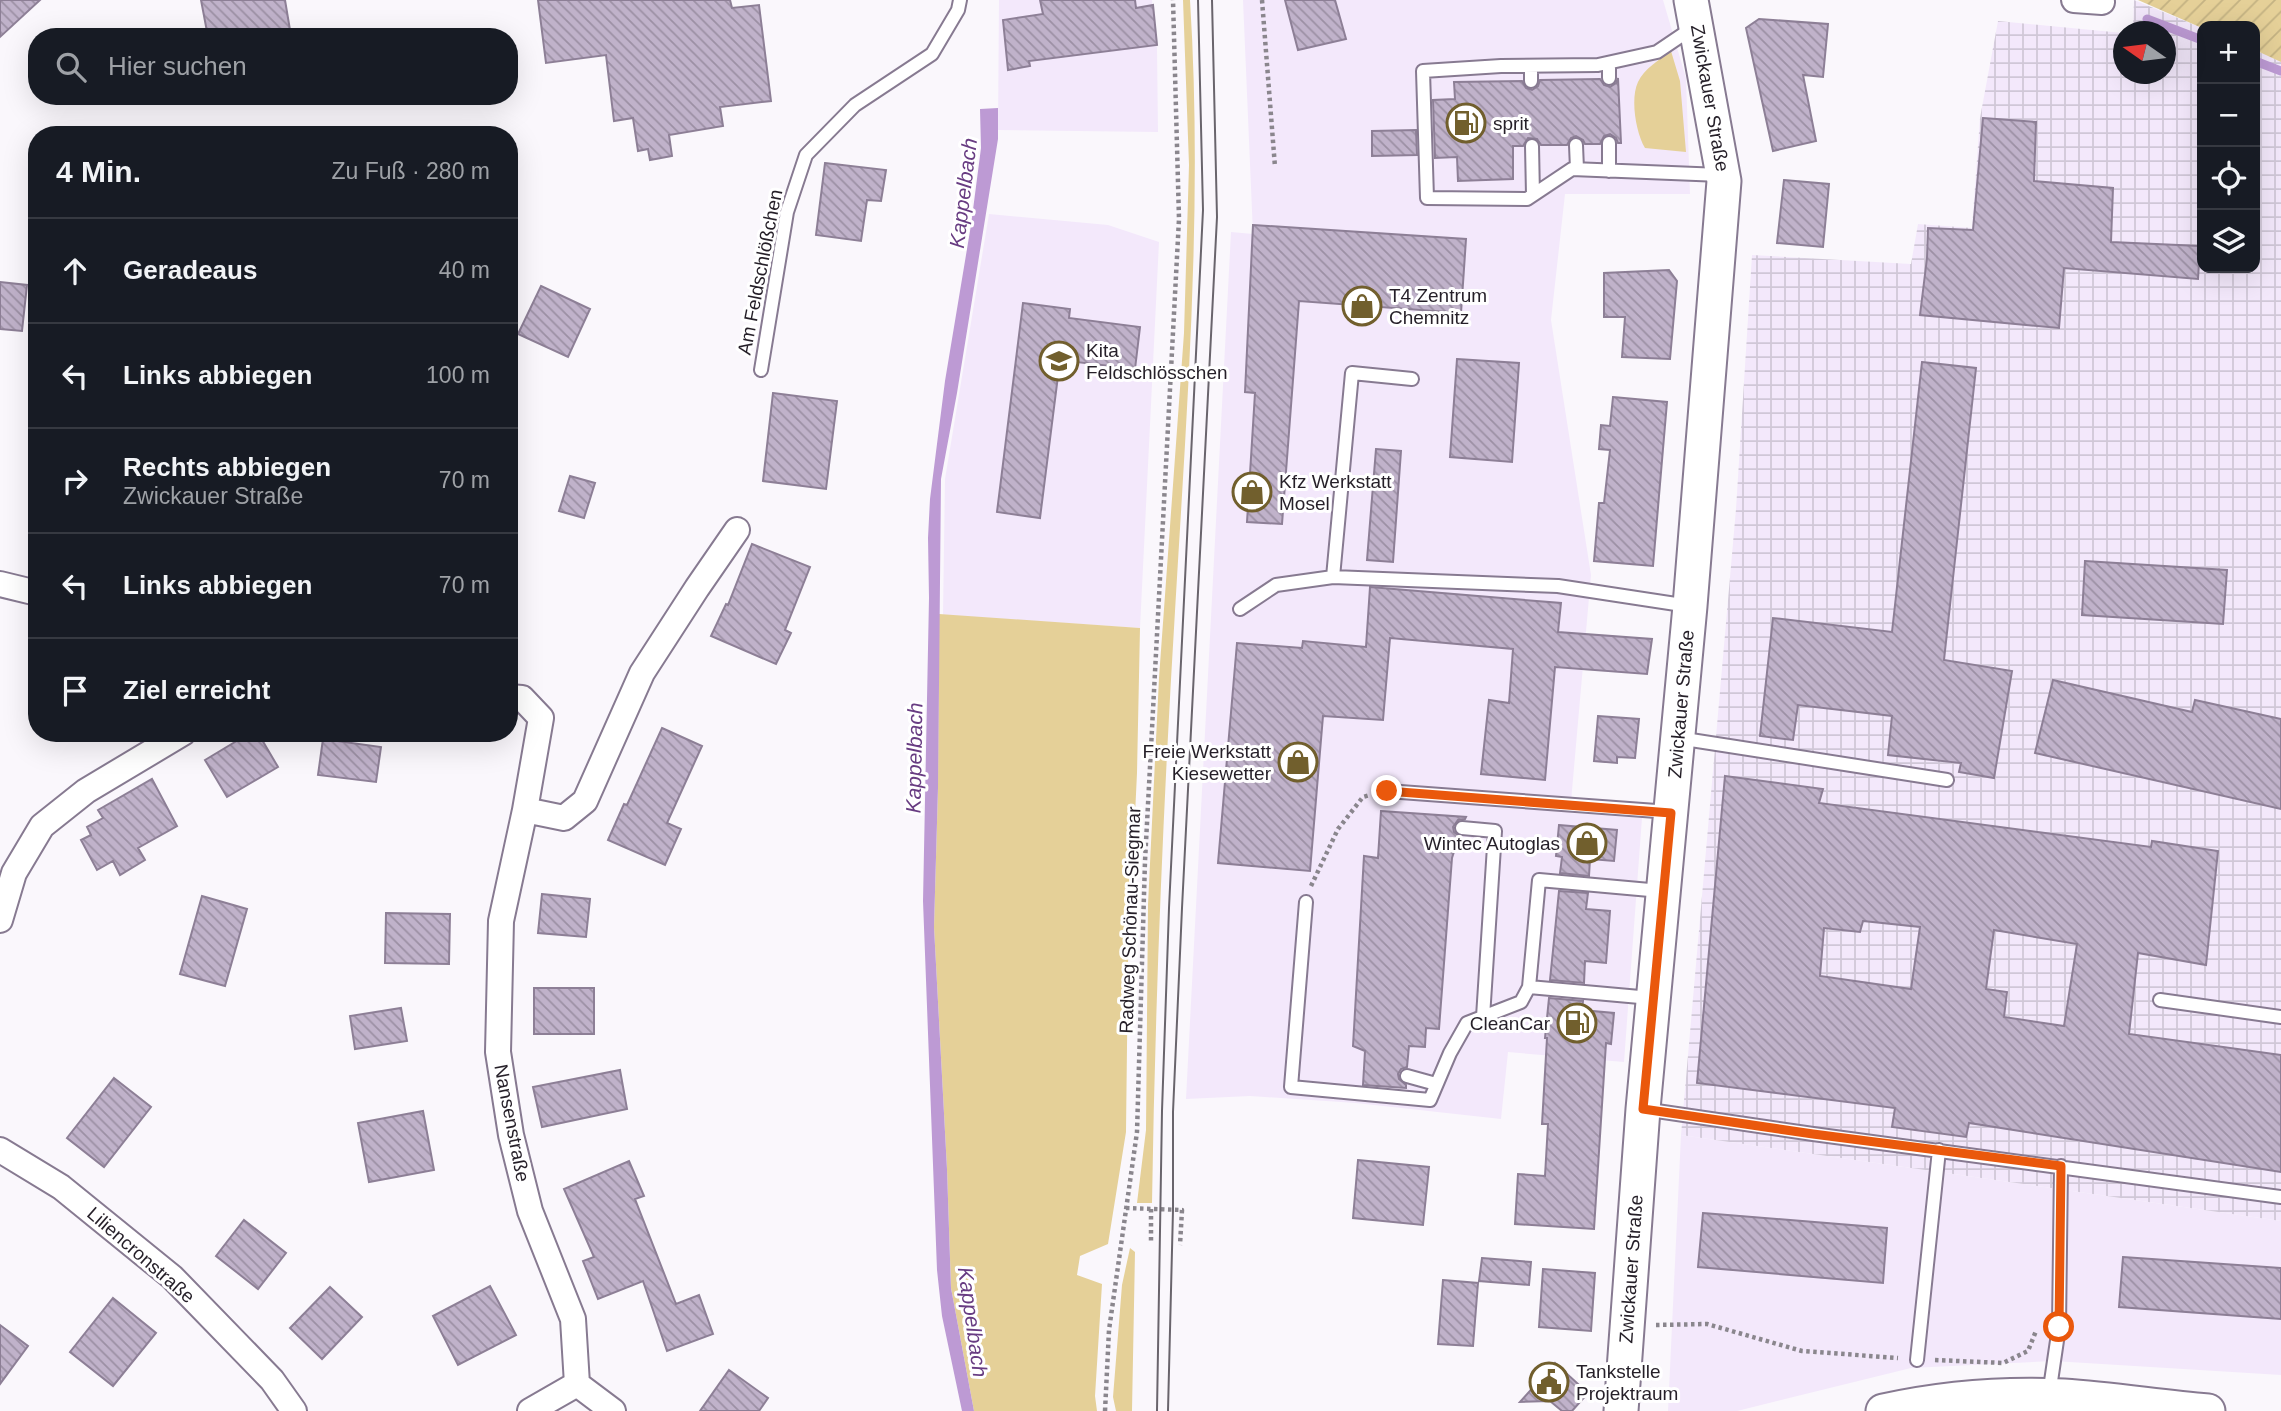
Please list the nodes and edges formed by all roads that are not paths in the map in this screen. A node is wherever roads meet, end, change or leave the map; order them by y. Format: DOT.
graph roads {
  1 [pos="960,0"];
  2 [pos="2074,0"];
  3 [pos="2102,2"];
  4 [pos="1694,12"];
  5 [pos="1609,63"];
  6 [pos="1531,66"];
  7 [pos="1575,66"];
  8 [pos="1609,78"];
  9 [pos="1576,79"];
  10 [pos="1531,81"];
  11 [pos="1609,144"];
  12 [pos="1576,145"];
  13 [pos="1532,146"];
  14 [pos="1577,169"];
  15 [pos="1609,171"];
  16 [pos="1723,175"];
  17 [pos="1533,195"];
  18 [pos="761,370"];
  19 [pos="1412,379"];
  20 [pos="737,530"];
  21 [pos="1333,577"];
  22 [pos="0,584"];
  23 [pos="28,591"];
  24 [pos="1690,606"];
  25 [pos="1240,608"];
  26 [pos="518,700"];
  27 [pos="1678,738"];
  28 [pos="168,742"];
  29 [pos="1947,780"];
  30 [pos="1387,791"];
  31 [pos="525,810"];
  32 [pos="1671,813"];
  33 [pos="1462,828"];
  34 [pos="1663,891"];
  35 [pos="1306,902"];
  36 [pos="0,920"];
  37 [pos="1529,987"];
  38 [pos="1653,998"];
  39 [pos="2160,1000"];
  40 [pos="1483,1017"];
  41 [pos="2281,1017"];
  42 [pos="1407,1076"];
  43 [pos="1436,1084"];
  44 [pos="1643,1109"];
  45 [pos="0,1150"];
  46 [pos="1939,1150"];
  47 [pos="2061,1166"];
  48 [pos="2281,1197"];
  49 [pos="1917,1360"];
  50 [pos="576,1384"];
  51 [pos="2062,1401"];
  52 [pos="294,1411"];
  53 [pos="530,1411"];
  54 [pos="613,1411"];
  55 [pos="1621,1411"];
  56 [pos="1884,1411"];
  57 [pos="2208,1411"];
  1 -- 18 [label="lane, Am Feldschlößchen"];
  2 -- 3 [label="street"];
  4 -- 5 [label="lane"];
  4 -- 16 [label="main road, Zwickauer Straße"];
  5 -- 7 [label="lane"];
  5 -- 8 [label="lane"];
  6 -- 7 [label="lane"];
  6 -- 10 [label="lane"];
  6 -- 17 [label="lane"];
  7 -- 9 [label="lane"];
  11 -- 15 [label="lane"];
  12 -- 14 [label="lane"];
  13 -- 17 [label="lane"];
  14 -- 15 [label="lane"];
  14 -- 17 [label="lane"];
  15 -- 16 [label="lane"];
  16 -- 24 [label="main road, Zwickauer Straße"];
  19 -- 21 [label="lane"];
  20 -- 31 [label="street"];
  21 -- 24 [label="lane"];
  21 -- 25 [label="lane"];
  22 -- 23 [label="street"];
  24 -- 27 [label="main road, Zwickauer Straße"];
  26 -- 31 [label="street, Nansenstraße"];
  27 -- 29 [label="lane"];
  27 -- 32 [label="main road, Zwickauer Straße"];
  28 -- 36 [label="street"];
  30 -- 32 [label="lane"];
  31 -- 50 [label="street, Nansenstraße"];
  32 -- 34 [label="main road, Zwickauer Straße"];
  33 -- 40 [label="lane"];
  34 -- 37 [label="lane"];
  34 -- 38 [label="main road, Zwickauer Straße"];
  35 -- 43 [label="lane"];
  37 -- 38 [label="lane"];
  37 -- 40 [label="lane"];
  38 -- 44 [label="main road, Zwickauer Straße"];
  39 -- 41 [label="lane"];
  40 -- 43 [label="lane"];
  42 -- 43 [label="lane"];
  44 -- 46 [label="lane"];
  44 -- 55 [label="main road, Zwickauer Straße"];
  45 -- 52 [label="street, Liliencronstraße"];
  46 -- 47 [label="lane"];
  46 -- 49 [label="lane"];
  47 -- 48 [label="lane"];
  47 -- 51 [label="lane"];
  50 -- 53 [label="street"];
  50 -- 54 [label="street"];
  51 -- 56 [label="main road"];
  51 -- 57 [label="main road"];
}
